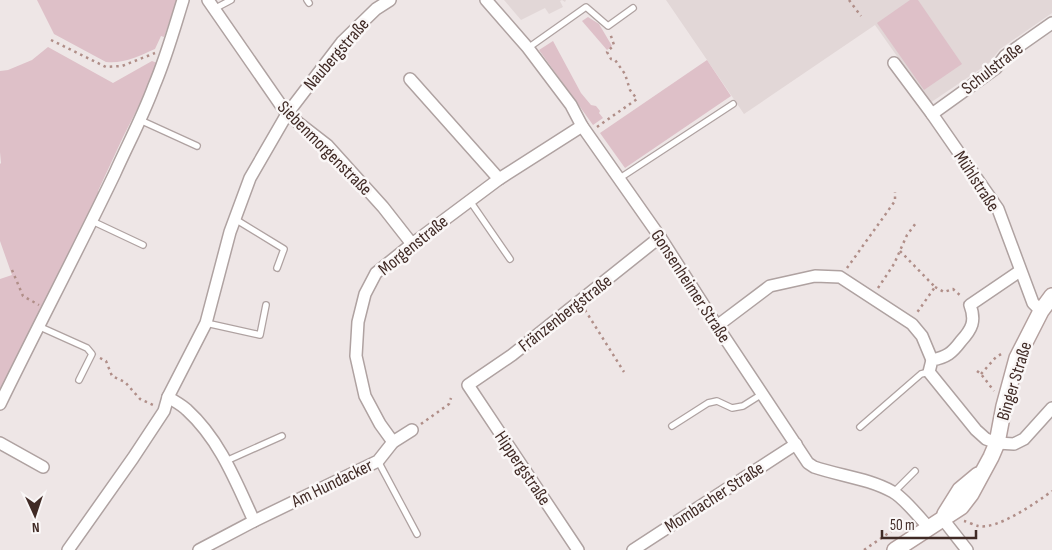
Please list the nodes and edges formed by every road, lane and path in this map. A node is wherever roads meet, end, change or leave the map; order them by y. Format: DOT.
graph roads {
  1 [pos="183,0"];
  2 [pos="231,0"];
  3 [pos="390,0"];
  4 [pos="486,0"];
  5 [pos="849,0"];
  6 [pos="211,5"];
  7 [pos="634,8"];
  8 [pos="861,16"];
  9 [pos="1052,23"];
  10 [pos="608,26"];
  11 [pos="51,40"];
  12 [pos="528,48"];
  13 [pos="166,55"];
  14 [pos="894,63"];
  15 [pos="410,79"];
  16 [pos="733,104"];
  17 [pos="287,114"];
  18 [pos="932,114"];
  19 [pos="140,120"];
  20 [pos="585,130"];
  21 [pos="197,146"];
  22 [pos="620,178"];
  23 [pos="499,180"];
  24 [pos="895,192"];
  25 [pos="470,201"];
  26 [pos="235,219"];
  27 [pos="92,221"];
  28 [pos="916,223"];
  29 [pos="660,237"];
  30 [pos="412,244"];
  31 [pos="143,245"];
  32 [pos="900,251"];
  33 [pos="510,259"];
  34 [pos="276,268"];
  35 [pos="12,270"];
  36 [pos="1020,270"];
  37 [pos="840,277"];
  38 [pos="935,287"];
  39 [pos="1052,296"];
  40 [pos="871,297"];
  41 [pos="580,301"];
  42 [pos="266,305"];
  43 [pos="970,305"];
  44 [pos="46,309"];
  45 [pos="1040,311"];
  46 [pos="910,323"];
  47 [pos="206,324"];
  48 [pos="38,326"];
  49 [pos="717,326"];
  50 [pos="1003,352"];
  51 [pos="932,360"];
  52 [pos="106,361"];
  53 [pos="977,371"];
  54 [pos="624,372"];
  55 [pos="929,372"];
  56 [pos="981,374"];
  57 [pos="78,380"];
  58 [pos="468,385"];
  59 [pos="762,394"];
  60 [pos="998,396"];
  61 [pos="168,397"];
  62 [pos="451,398"];
  63 [pos="140,399"];
  64 [pos="0,404"];
  65 [pos="1052,408"];
  66 [pos="672,426"];
  67 [pos="860,427"];
  68 [pos="412,430"];
  69 [pos="282,436"];
  70 [pos="393,442"];
  71 [pos="0,443"];
  72 [pos="997,443"];
  73 [pos="796,444"];
  74 [pos="226,461"];
  75 [pos="378,461"];
  76 [pos="43,467"];
  77 [pos="915,471"];
  78 [pos="1052,491"];
  79 [pos="894,492"];
  80 [pos="912,517"];
  81 [pos="942,518"];
  82 [pos="962,520"];
  83 [pos="254,521"];
  84 [pos="929,528"];
  85 [pos="417,534"];
  86 [pos="68,550"];
  87 [pos="199,550"];
  88 [pos="578,550"];
  89 [pos="633,550"];
  90 [pos="864,550"];
  91 [pos="895,550"];
  92 [pos="967,550"];
  1 -- 13 [label="street"];
  2 -- 6 [label="lane"];
  3 -- 17 [label="street, Naubergstraße"];
  4 -- 12 [label="street, Gonsenheimer Straße"];
  5 -- 8 [label="path"];
  6 -- 17 [label="street, Siebenmorgenstraße"];
  7 -- 10 [label="lane"];
  9 -- 18 [label="street, Schulstraße"];
  10 -- 12 [label="lane"];
  10 -- 20 [label="path"];
  11 -- 13 [label="path"];
  12 -- 20 [label="street, Gonsenheimer Straße"];
  13 -- 19 [label="street"];
  14 -- 18 [label="street, Mühlstraße"];
  15 -- 23 [label="street"];
  16 -- 22 [label="lane"];
  17 -- 26 [label="street, Naubergstraße"];
  17 -- 30 [label="street, Siebenmorgenstraße"];
  18 -- 36 [label="street, Mühlstraße"];
  19 -- 21 [label="lane"];
  19 -- 27 [label="street"];
  20 -- 22 [label="street, Gonsenheimer Straße"];
  20 -- 23 [label="street, Morgenstraße"];
  22 -- 29 [label="street, Gonsenheimer Straße"];
  23 -- 25 [label="street, Morgenstraße"];
  24 -- 37 [label="path"];
  25 -- 30 [label="street, Morgenstraße"];
  25 -- 33 [label="lane"];
  26 -- 34 [label="lane"];
  26 -- 47 [label="street, Naubergstraße"];
  27 -- 31 [label="lane"];
  27 -- 44 [label="street"];
  28 -- 32 [label="path"];
  29 -- 41 [label="street, Fränzenbergstraße"];
  29 -- 49 [label="street, Gonsenheimer Straße"];
  30 -- 70 [label="street, Morgenstraße"];
  32 -- 38 [label="path"];
  32 -- 40 [label="path"];
  35 -- 44 [label="path"];
  36 -- 43 [label="street"];
  36 -- 45 [label="street, Mühlstraße"];
  37 -- 40 [label="street"];
  37 -- 49 [label="street"];
  38 -- 43 [label="path"];
  38 -- 46 [label="path"];
  39 -- 45 [label="main road, Binger Straße"];
  40 -- 46 [label="street"];
  41 -- 54 [label="path"];
  41 -- 58 [label="street, Fränzenbergstraße"];
  42 -- 47 [label="lane"];
  43 -- 51 [label="street"];
  44 -- 48 [label="street"];
  45 -- 72 [label="main road, Binger Straße"];
  46 -- 51 [label="street"];
  47 -- 61 [label="street, Naubergstraße"];
  48 -- 57 [label="lane"];
  48 -- 64 [label="street"];
  49 -- 59 [label="street, Gonsenheimer Straße"];
  50 -- 56 [label="path"];
  51 -- 55 [label="street"];
  52 -- 63 [label="path"];
  53 -- 56 [label="path"];
  55 -- 67 [label="lane"];
  55 -- 72 [label="street"];
  56 -- 60 [label="path"];
  58 -- 88 [label="street, Hippergstraße"];
  59 -- 66 [label="lane"];
  59 -- 73 [label="street, Gonsenheimer Straße"];
  61 -- 74 [label="street"];
  61 -- 86 [label="street, Naubergstraße"];
  62 -- 68 [label="path"];
  65 -- 72 [label="street"];
  68 -- 70 [label="street, Am Hundacker"];
  69 -- 74 [label="lane"];
  70 -- 75 [label="street, Am Hundacker"];
  71 -- 76 [label="street"];
  72 -- 81 [label="main road, Binger Straße"];
  73 -- 79 [label="street, Gonsenheimer Straße"];
  73 -- 89 [label="street, Mombacher Straße"];
  74 -- 83 [label="street"];
  75 -- 83 [label="street, Am Hundacker"];
  75 -- 85 [label="lane"];
  77 -- 79 [label="lane"];
  78 -- 82 [label="path"];
  79 -- 84 [label="street, Gonsenheimer Straße"];
  80 -- 90 [label="path"];
  81 -- 84 [label="main road, Binger Straße"];
  81 -- 92 [label="street"];
  83 -- 87 [label="street, Am Hundacker"];
  84 -- 91 [label="main road, Binger Straße"];
}
